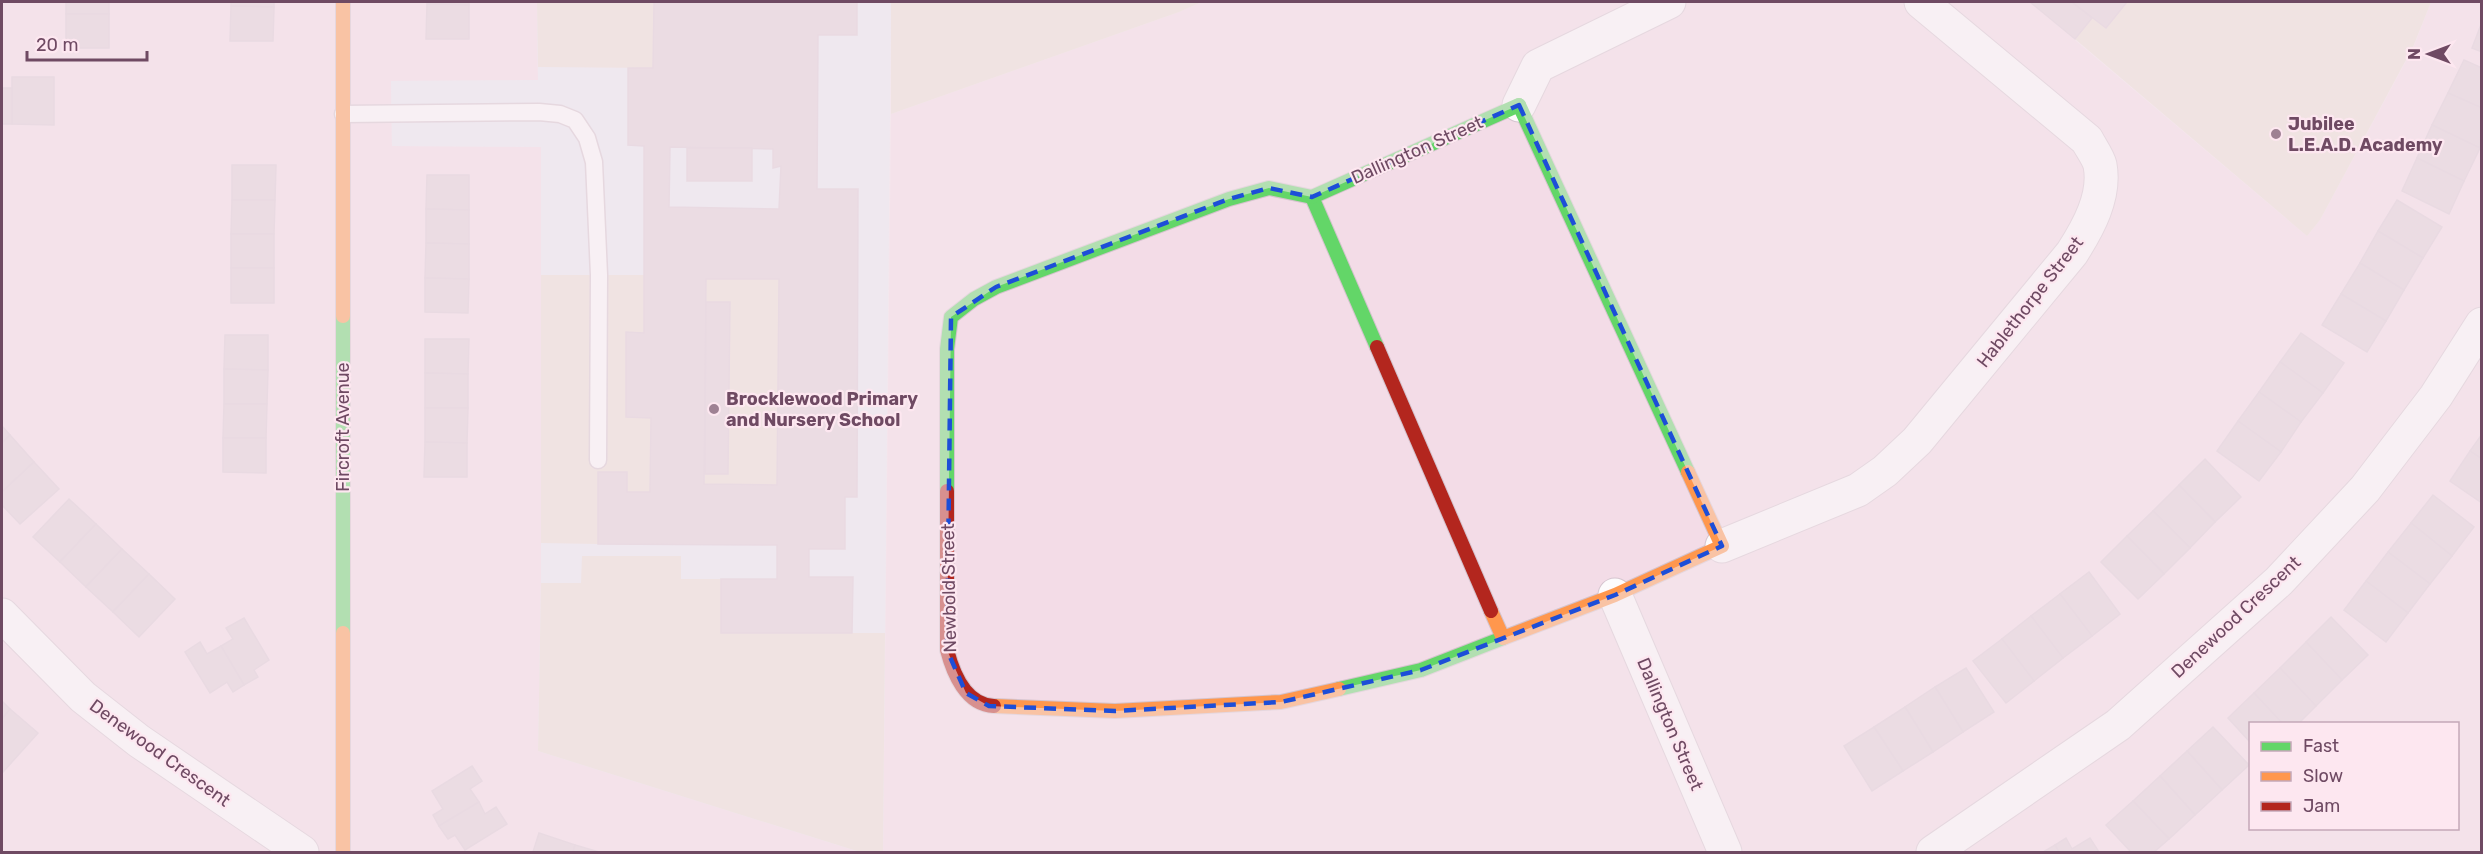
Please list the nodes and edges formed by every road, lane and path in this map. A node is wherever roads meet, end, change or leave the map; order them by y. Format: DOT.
graph roads {
  1 [pos="343,2"];
  2 [pos="1669,2"];
  3 [pos="1922,2"];
  4 [pos="1519,105"];
  5 [pos="343,114"];
  6 [pos="1312,198"];
  7 [pos="2481,324"];
  8 [pos="598,460"];
  9 [pos="1722,546"];
  10 [pos="1615,595"];
  11 [pos="2,615"];
  12 [pos="1503,638"];
  13 [pos="302,852"];
  14 [pos="343,852"];
  15 [pos="1725,852"];
  16 [pos="1933,852"];
  1 -- 5 [label="street, Fircroft Avenue"];
  2 -- 4 [label="street"];
  3 -- 9 [label="street, Hablethorpe Street"];
  4 -- 6 [label="street, Dallington Street"];
  4 -- 9 [label="street"];
  5 -- 8 [label="lane"];
  5 -- 14 [label="street, Fircroft Avenue"];
  6 -- 12 [label="street"];
  6 -- 12 [label="street, Newbold Street"];
  7 -- 16 [label="street, Denewood Crescent"];
  9 -- 10 [label="street"];
  10 -- 12 [label="street"];
  10 -- 15 [label="street, Dallington Street"];
  11 -- 13 [label="street, Denewood Crescent"];
}
